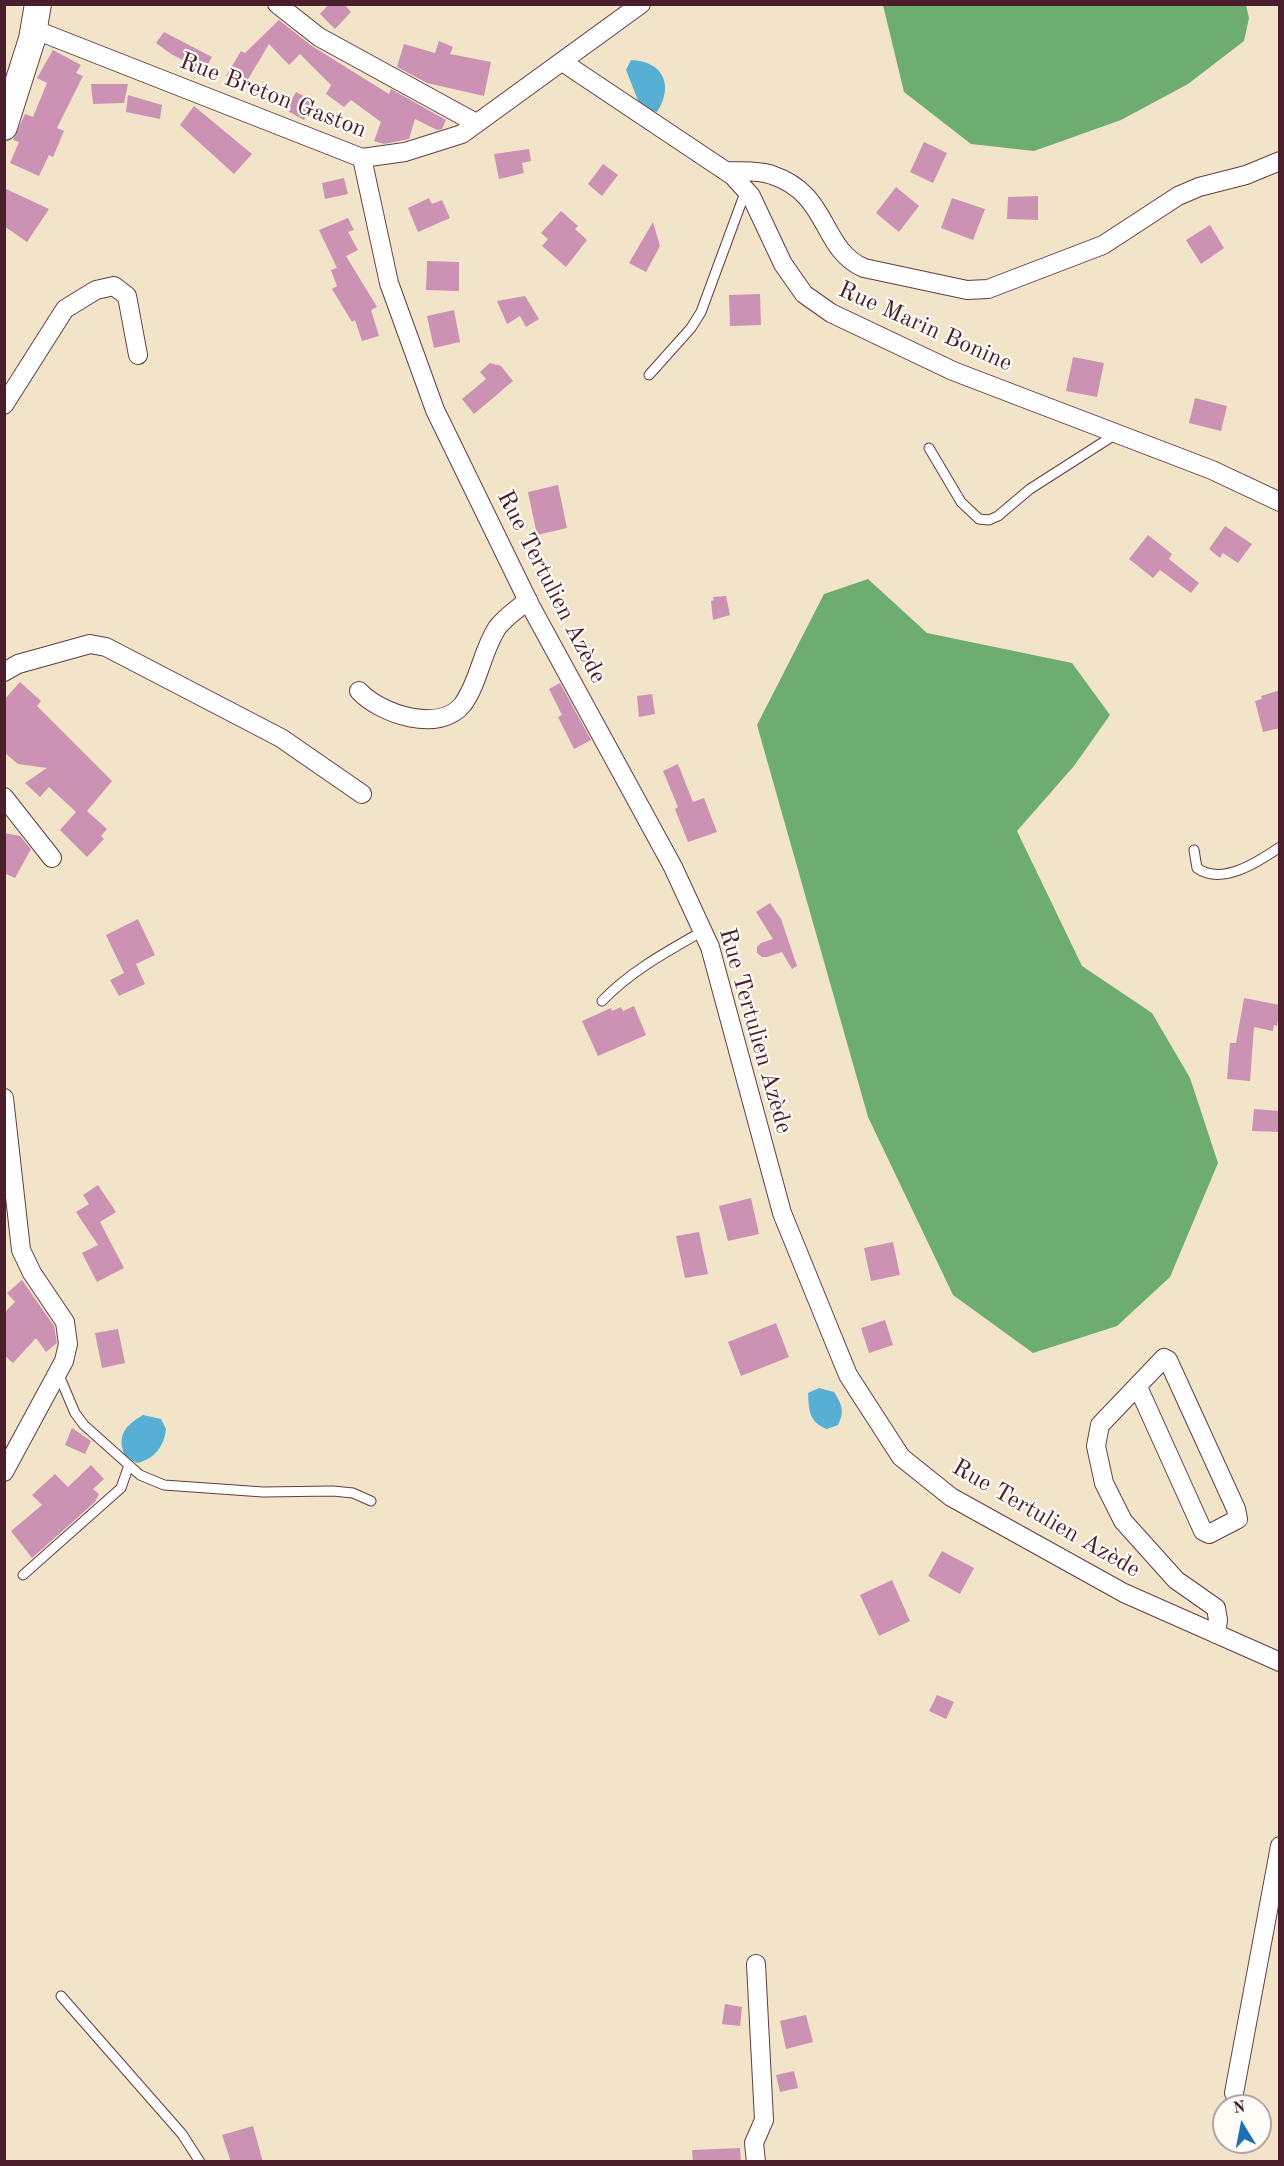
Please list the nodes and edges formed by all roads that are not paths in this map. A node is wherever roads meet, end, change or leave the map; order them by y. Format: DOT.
graph roads {
  1 [pos="277,4"];
  2 [pos="640,5"];
  3 [pos="35,17"];
  4 [pos="564,63"];
  5 [pos="476,123"];
  6 [pos="4,127"];
  7 [pos="362,158"];
  8 [pos="1280,161"];
  9 [pos="726,171"];
  10 [pos="746,190"];
  11 [pos="138,355"];
  12 [pos="649,375"];
  13 [pos="4,405"];
  14 [pos="1118,433"];
  15 [pos="929,448"];
  16 [pos="1280,502"];
  17 [pos="528,600"];
  18 [pos="4,672"];
  19 [pos="359,691"];
  20 [pos="362,794"];
  21 [pos="4,797"];
  22 [pos="1280,847"];
  23 [pos="1194,850"];
  24 [pos="52,858"];
  25 [pos="703,931"];
  26 [pos="602,1001"];
  27 [pos="4,1098"];
  28 [pos="58,1373"];
  29 [pos="1138,1387"];
  30 [pos="129,1465"];
  31 [pos="4,1472"];
  32 [pos="371,1501"];
  33 [pos="22,1575"];
  34 [pos="1216,1634"];
  35 [pos="1280,1662"];
  36 [pos="1280,1846"];
  37 [pos="756,1964"];
  38 [pos="61,1996"];
  39 [pos="1234,2093"];
  40 [pos="200,2162"];
  41 [pos="756,2162"];
  1 -- 5 [label="street"];
  2 -- 4 [label="street, Rue Breton Gaston"];
  3 -- 6 [label="street"];
  3 -- 7 [label="street, Rue Breton Gaston"];
  4 -- 5 [label="street, Rue Breton Gaston"];
  4 -- 9 [label="street, Rue Marin Bonine"];
  5 -- 7 [label="street, Rue Breton Gaston"];
  7 -- 17 [label="street, Rue Tertulien Azède"];
  8 -- 9 [label="street"];
  9 -- 10 [label="street, Rue Marin Bonine"];
  10 -- 12 [label="lane"];
  10 -- 14 [label="street, Rue Marin Bonine"];
  11 -- 13 [label="street"];
  14 -- 15 [label="lane"];
  14 -- 16 [label="street, Rue Marin Bonine"];
  17 -- 19 [label="street"];
  17 -- 25 [label="street, Rue Tertulien Azède"];
  18 -- 20 [label="street"];
  21 -- 24 [label="street"];
  22 -- 23 [label="lane"];
  25 -- 26 [label="lane"];
  25 -- 34 [label="street, Rue Tertulien Azède"];
  27 -- 28 [label="street"];
  28 -- 30 [label="lane"];
  28 -- 31 [label="street"];
  29 -- 29 [label="street"];
  29 -- 34 [label="street"];
  30 -- 32 [label="lane"];
  30 -- 33 [label="lane"];
  34 -- 35 [label="street, Rue Tertulien Azède"];
  36 -- 39 [label="street"];
  37 -- 41 [label="street"];
  38 -- 40 [label="lane"];
}
